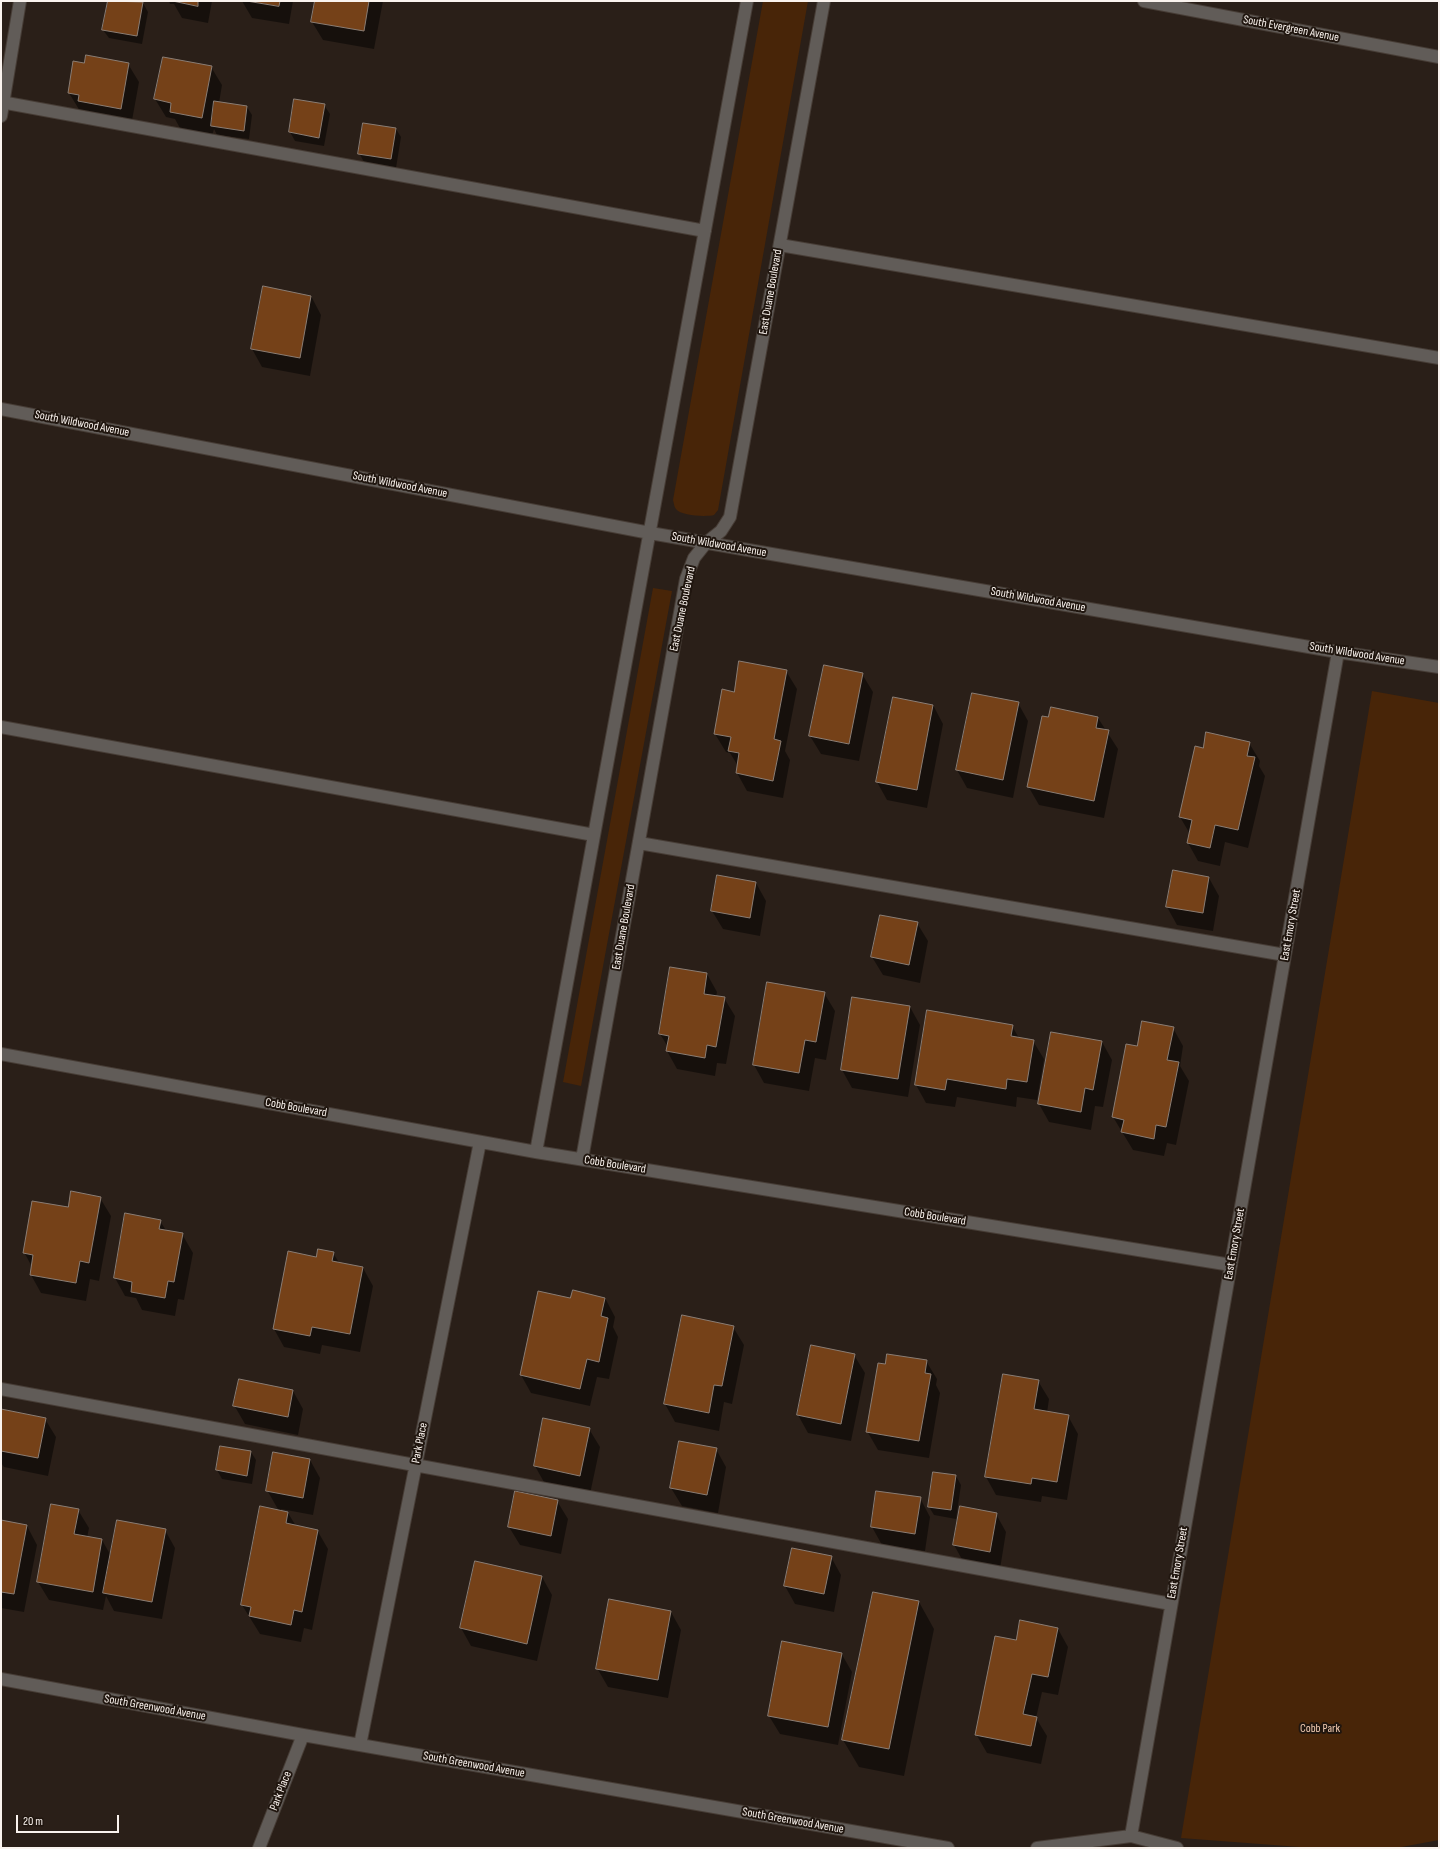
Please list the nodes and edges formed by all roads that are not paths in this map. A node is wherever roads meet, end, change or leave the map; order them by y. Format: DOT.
graph roads {
  1 [pos="20,1"];
  2 [pos="747,1"];
  3 [pos="824,1"];
  4 [pos="1144,1"];
  5 [pos="1439,57"];
  6 [pos="2,102"];
  7 [pos="1,116"];
  8 [pos="705,231"];
  9 [pos="780,245"];
  10 [pos="1439,358"];
  11 [pos="1,409"];
  12 [pos="650,533"];
  13 [pos="706,543"];
  14 [pos="1338,652"];
  15 [pos="1439,667"];
  16 [pos="1,727"];
  17 [pos="594,835"];
  18 [pos="639,844"];
  19 [pos="1285,955"];
  20 [pos="1,1054"];
  21 [pos="480,1142"];
  22 [pos="536,1152"];
  23 [pos="582,1159"];
  24 [pos="1231,1265"];
  25 [pos="1,1389"];
  26 [pos="415,1465"];
  27 [pos="1171,1604"];
  28 [pos="1,1680"];
  29 [pos="303,1735"];
  30 [pos="360,1745"];
  31 [pos="1130,1836"];
  32 [pos="259,1848"];
  33 [pos="948,1848"];
  34 [pos="1037,1848"];
  35 [pos="1098,1848"];
  36 [pos="1177,1848"];
  1 -- 6 [label="street"];
  2 -- 8 [label="street"];
  3 -- 9 [label="street, East Duane Boulevard"];
  4 -- 5 [label="street, South Evergreen Avenue"];
  6 -- 7 [label="street"];
  6 -- 8 [label="street"];
  8 -- 12 [label="street"];
  9 -- 10 [label="street"];
  9 -- 13 [label="street, East Duane Boulevard"];
  11 -- 12 [label="street, South Wildwood Avenue"];
  12 -- 13 [label="street, South Wildwood Avenue"];
  12 -- 17 [label="street"];
  13 -- 14 [label="street, South Wildwood Avenue"];
  13 -- 18 [label="street, East Duane Boulevard"];
  14 -- 15 [label="street, South Wildwood Avenue"];
  14 -- 19 [label="street, East Emory Street"];
  16 -- 17 [label="street"];
  17 -- 22 [label="street"];
  18 -- 19 [label="street"];
  18 -- 23 [label="street, East Duane Boulevard"];
  19 -- 24 [label="street, East Emory Street"];
  20 -- 21 [label="street, Cobb Boulevard"];
  21 -- 22 [label="street, Cobb Boulevard"];
  21 -- 26 [label="street, Park Place"];
  22 -- 23 [label="street, Cobb Boulevard"];
  23 -- 24 [label="street, Cobb Boulevard"];
  24 -- 27 [label="street, East Emory Street"];
  25 -- 26 [label="street"];
  26 -- 27 [label="street"];
  26 -- 30 [label="street, Park Place"];
  27 -- 31 [label="street, East Emory Street"];
  28 -- 29 [label="street, South Greenwood Avenue"];
  29 -- 30 [label="street, South Greenwood Avenue"];
  29 -- 32 [label="street, Park Place"];
  30 -- 33 [label="street, South Greenwood Avenue"];
  31 -- 34 [label="street"];
  31 -- 35 [label="street"];
  31 -- 36 [label="street"];
}
